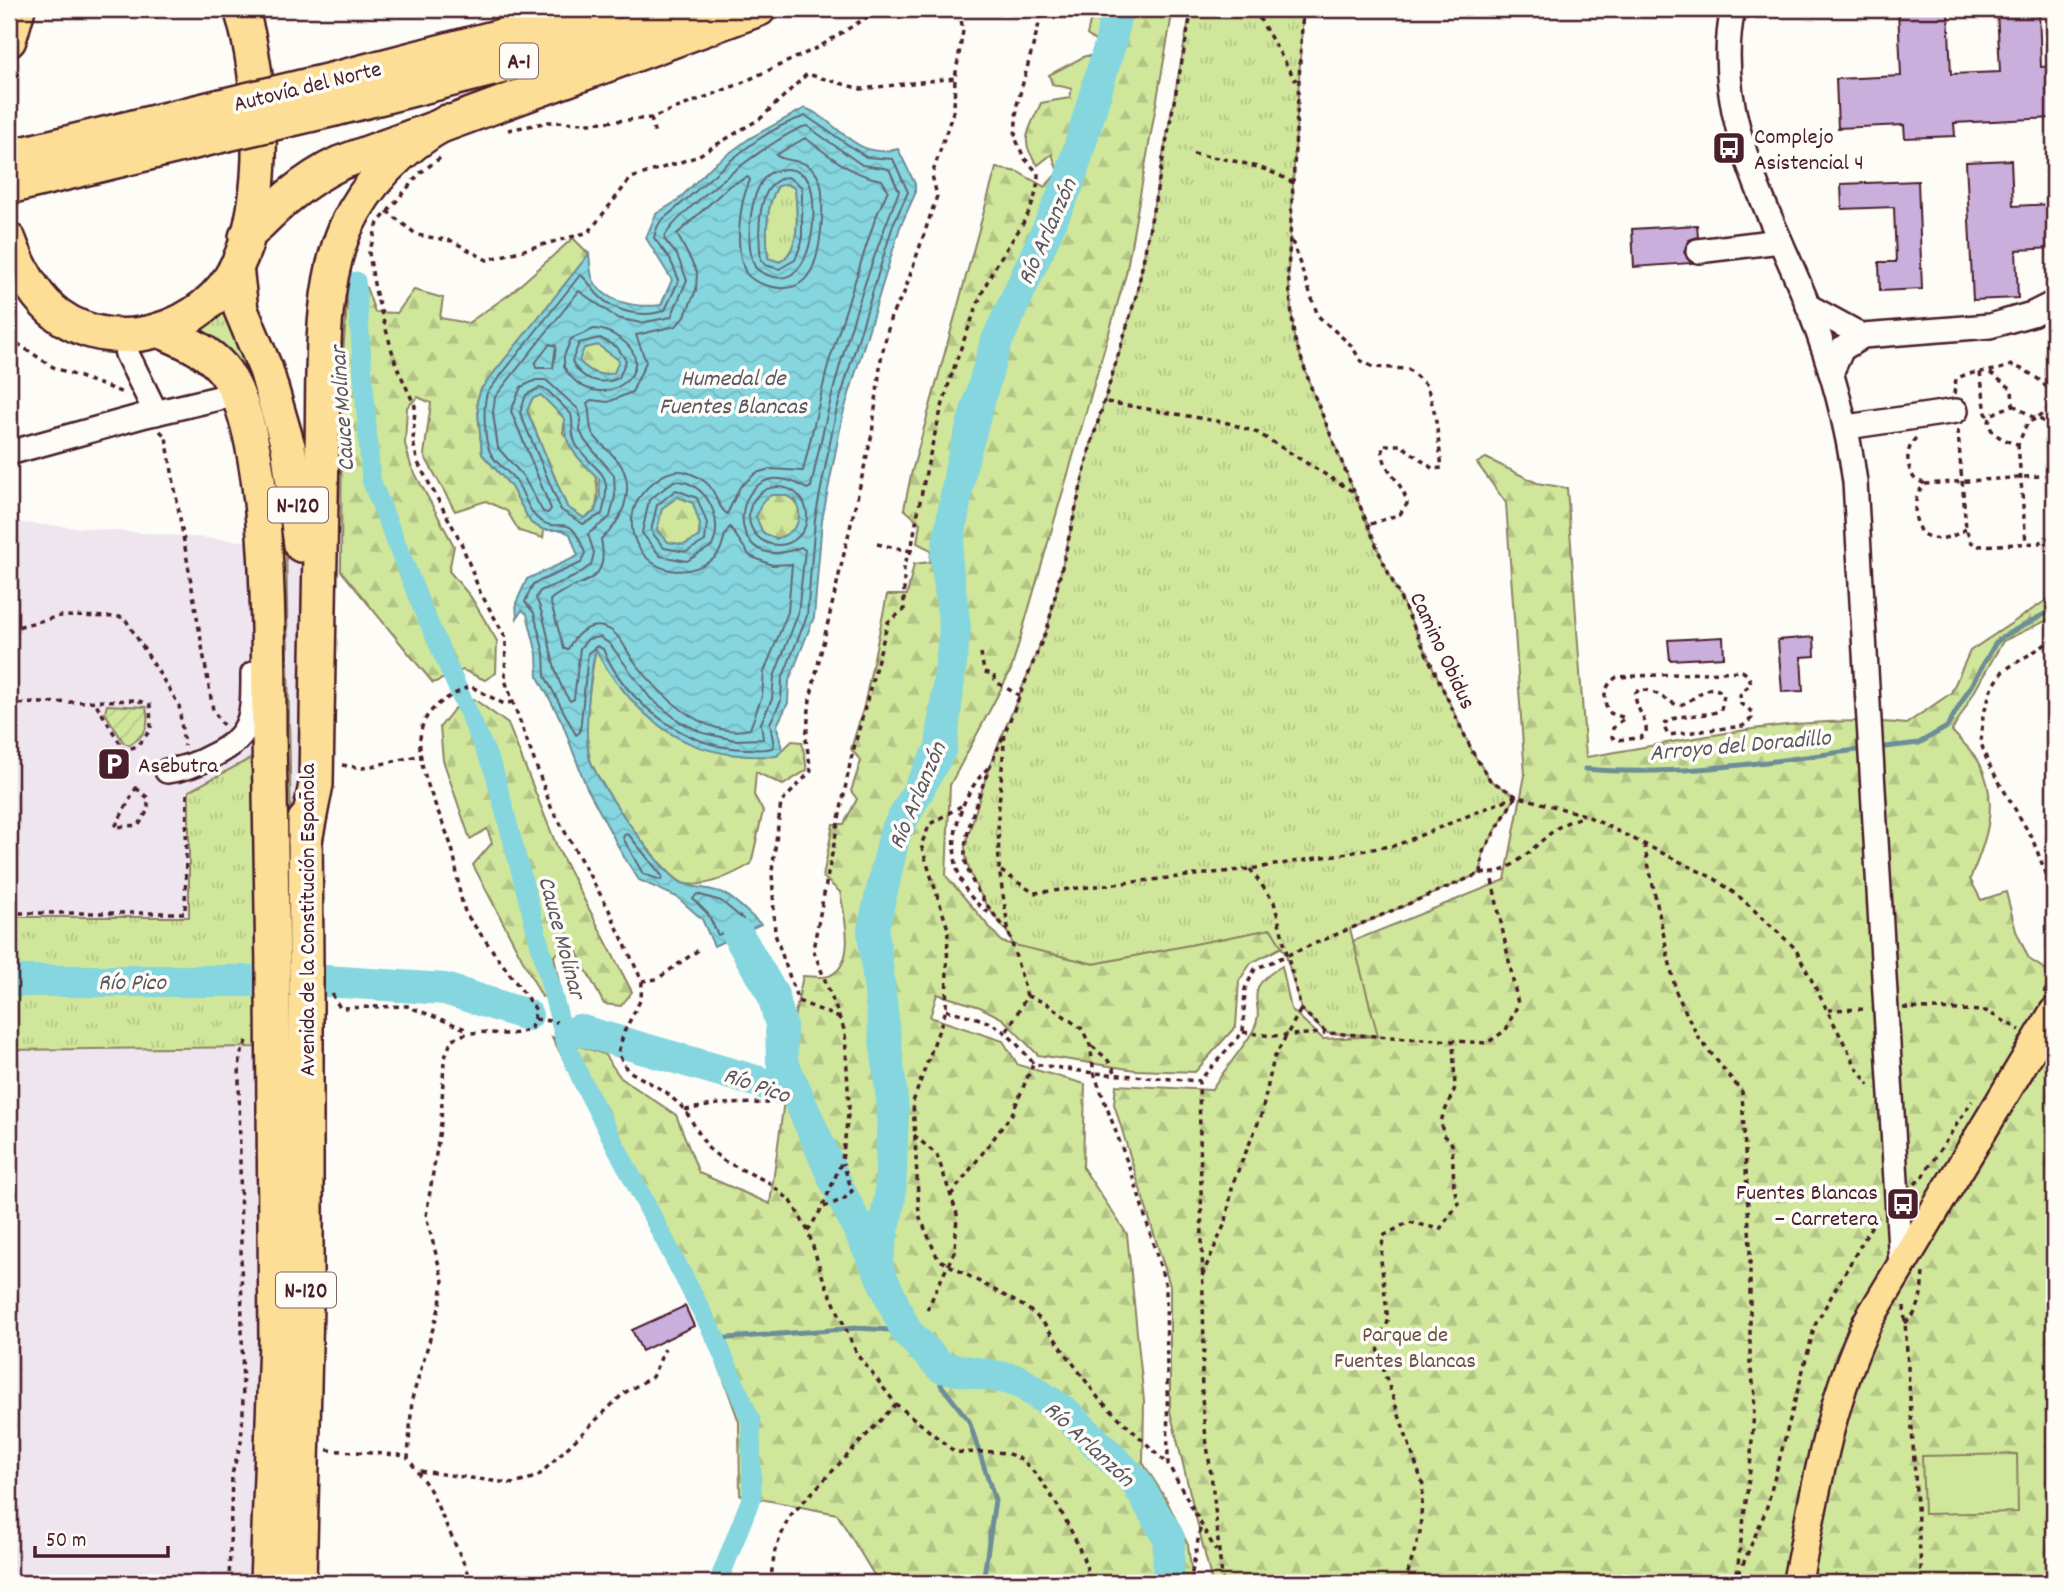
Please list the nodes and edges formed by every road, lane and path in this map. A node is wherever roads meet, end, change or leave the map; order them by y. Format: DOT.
graph roads {
  1 [pos="241,9"];
  2 [pos="605,9"];
  3 [pos="703,9"];
  4 [pos="759,9"];
  5 [pos="880,9"];
  6 [pos="964,9"];
  7 [pos="1043,9"];
  8 [pos="1192,9"];
  9 [pos="1254,9"];
  10 [pos="1303,9"];
  11 [pos="1733,9"];
  12 [pos="955,78"];
  13 [pos="1297,82"];
  14 [pos="335,94"];
  15 [pos="651,118"];
  16 [pos="506,131"];
  17 [pos="655,135"];
  18 [pos="446,138"];
  19 [pos="1193,154"];
  20 [pos="30,162"];
  21 [pos="1295,184"];
  22 [pos="9,187"];
  23 [pos="387,211"];
  24 [pos="1291,239"];
  25 [pos="9,240"];
  26 [pos="1780,241"];
  27 [pos="1699,251"];
  28 [pos="241,252"];
  29 [pos="9,291"];
  30 [pos="42,300"];
  31 [pos="2054,303"];
  32 [pos="1808,306"];
  33 [pos="159,330"];
  34 [pos="123,336"];
  35 [pos="1863,337"];
  36 [pos="9,338"];
  37 [pos="1980,372"];
  38 [pos="1988,372"];
  39 [pos="1831,373"];
  40 [pos="236,394"];
  41 [pos="2054,398"];
  42 [pos="1106,401"];
  43 [pos="2013,405"];
  44 [pos="151,414"];
  45 [pos="1990,419"];
  46 [pos="2036,419"];
  47 [pos="1953,421"];
  48 [pos="1847,427"];
  49 [pos="2054,431"];
  50 [pos="1919,435"];
  51 [pos="1958,436"];
  52 [pos="2018,444"];
  53 [pos="9,453"];
  54 [pos="2054,475"];
  55 [pos="2021,478"];
  56 [pos="1926,484"];
  57 [pos="1354,492"];
  58 [pos="262,514"];
  59 [pos="1368,525"];
  60 [pos="1966,529"];
  61 [pos="2054,535"];
  62 [pos="877,544"];
  63 [pos="2026,544"];
  64 [pos="911,551"];
  65 [pos="9,629"];
  66 [pos="2054,639"];
  67 [pos="981,653"];
  68 [pos="1617,677"];
  69 [pos="1020,696"];
  70 [pos="518,701"];
  71 [pos="95,702"];
  72 [pos="9,704"];
  73 [pos="512,704"];
  74 [pos="1005,732"];
  75 [pos="216,748"];
  76 [pos="422,755"];
  77 [pos="317,760"];
  78 [pos="989,766"];
  79 [pos="167,771"];
  80 [pos="187,791"];
  81 [pos="1516,796"];
  82 [pos="961,806"];
  83 [pos="1585,816"];
  84 [pos="116,827"];
  85 [pos="305,841"];
  86 [pos="1644,844"];
  87 [pos="1250,869"];
  88 [pos="999,870"];
  89 [pos="1481,873"];
  90 [pos="1491,875"];
  91 [pos="2050,884"];
  92 [pos="9,914"];
  93 [pos="994,915"];
  94 [pos="1009,933"];
  95 [pos="700,949"];
  96 [pos="1286,955"];
  97 [pos="642,981"];
  98 [pos="313,984"];
  99 [pos="1027,996"];
  100 [pos="1885,1008"];
  101 [pos="1301,1009"];
  102 [pos="946,1010"];
  103 [pos="1828,1010"];
  104 [pos="2054,1012"];
  105 [pos="840,1018"];
  106 [pos="536,1019"];
  107 [pos="557,1021"];
  108 [pos="470,1030"];
  109 [pos="251,1031"];
  110 [pos="1007,1031"];
  111 [pos="1243,1032"];
  112 [pos="1327,1033"];
  113 [pos="1287,1035"];
  114 [pos="1453,1041"];
  115 [pos="2046,1041"];
  116 [pos="1090,1045"];
  117 [pos="1034,1064"];
  118 [pos="1094,1073"];
  119 [pos="1118,1076"];
  120 [pos="1199,1082"];
  121 [pos="768,1103"];
  122 [pos="1890,1107"];
  123 [pos="685,1110"];
  124 [pos="915,1135"];
  125 [pos="842,1161"];
  126 [pos="951,1195"];
  127 [pos="822,1208"];
  128 [pos="808,1231"];
  129 [pos="950,1265"];
  130 [pos="1901,1266"];
  131 [pos="1202,1278"];
  132 [pos="1903,1303"];
  133 [pos="925,1314"];
  134 [pos="665,1349"];
  135 [pos="896,1404"];
  136 [pos="2054,1432"];
  137 [pos="304,1448"];
  138 [pos="408,1458"];
  139 [pos="1168,1464"];
  140 [pos="420,1471"];
  141 [pos="273,1484"];
  142 [pos="1201,1524"];
  143 [pos="1218,1554"];
  144 [pos="2054,1577"];
  145 [pos="1736,1580"];
  146 [pos="229,1583"];
  147 [pos="267,1583"];
  148 [pos="285,1583"];
  149 [pos="299,1583"];
  150 [pos="473,1583"];
  151 [pos="769,1583"];
  152 [pos="1091,1583"];
  153 [pos="1190,1583"];
  154 [pos="1223,1583"];
  155 [pos="1405,1583"];
  156 [pos="1797,1583"];
  157 [pos="1922,1583"];
  1 -- 28 [label="highway, N-120"];
  2 -- 14 [label="highway, Autovía del Norte / A-1"];
  3 -- 14 [label="highway, A-1"];
  4 -- 18 [label="highway"];
  5 -- 15 [label="path"];
  6 -- 12 [label="path"];
  7 -- 64 [label="path"];
  8 -- 42 [label="path"];
  9 -- 13 [label="path"];
  10 -- 13 [label="path, Camino Obidus"];
  11 -- 26 [label="street"];
  12 -- 23 [label="path"];
  12 -- 105 [label="path"];
  13 -- 21 [label="path, Camino Obidus"];
  14 -- 20 [label="highway, Autovía del Norte / A-1, bridge"];
  15 -- 16 [label="path"];
  15 -- 17 [label="path"];
  18 -- 23 [label="path"];
  18 -- 28 [label="highway"];
  18 -- 77 [label="highway"];
  19 -- 21 [label="path"];
  20 -- 22 [label="highway, Autovía del Norte / A-1"];
  21 -- 24 [label="path, Camino Obidus"];
  23 -- 73 [label="path"];
  24 -- 57 [label="path, Camino Obidus"];
  24 -- 59 [label="path"];
  25 -- 30 [label="highway, N-120"];
  26 -- 27 [label="street"];
  26 -- 32 [label="street"];
  28 -- 33 [label="highway, N-120"];
  28 -- 85 [label="highway, Avenida de la Constitución Española / N-120"];
  29 -- 30 [label="highway"];
  30 -- 34 [label="highway, N-120"];
  31 -- 35 [label="street"];
  32 -- 35 [label="street"];
  32 -- 39 [label="street"];
  33 -- 34 [label="highway, N-120"];
  33 -- 40 [label="highway, Avenida de la Constitución Española / N-120"];
  34 -- 44 [label="street"];
  35 -- 39 [label="street"];
  36 -- 44 [label="path"];
  37 -- 38 [label="path"];
  37 -- 45 [label="path"];
  37 -- 47 [label="path"];
  38 -- 41 [label="path"];
  38 -- 43 [label="path"];
  39 -- 48 [label="street"];
  40 -- 44 [label="street"];
  40 -- 58 [label="highway, Avenida de la Constitución Española / N-120"];
  41 -- 46 [label="path"];
  42 -- 57 [label="path"];
  42 -- 69 [label="path"];
  43 -- 45 [label="path"];
  43 -- 46 [label="path"];
  44 -- 53 [label="street"];
  44 -- 75 [label="path"];
  45 -- 52 [label="path"];
  46 -- 49 [label="path"];
  46 -- 52 [label="path"];
  47 -- 48 [label="street"];
  47 -- 51 [label="path"];
  47 -- 51 [label="path"];
  48 -- 100 [label="street"];
  50 -- 56 [label="path"];
  51 -- 60 [label="path, bridge"];
  52 -- 55 [label="path"];
  54 -- 55 [label="path"];
  55 -- 56 [label="path"];
  55 -- 63 [label="path"];
  56 -- 60 [label="path"];
  57 -- 59 [label="path, Camino Obidus"];
  58 -- 75 [label="street"];
  58 -- 141 [label="highway, Avenida de la Constitución Española / N-120"];
  59 -- 81 [label="path, Camino Obidus"];
  60 -- 63 [label="path"];
  61 -- 63 [label="path"];
  62 -- 64 [label="path"];
  64 -- 105 [label="path"];
  65 -- 75 [label="path"];
  66 -- 91 [label="path"];
  67 -- 69 [label="path"];
  68 -- 68 [label="path"];
  69 -- 74 [label="path"];
  70 -- 73 [label="path"];
  71 -- 71 [label="path"];
  71 -- 72 [label="path"];
  73 -- 76 [label="path"];
  73 -- 97 [label="path"];
  74 -- 78 [label="path"];
  74 -- 88 [label="path"];
  75 -- 79 [label="street"];
  76 -- 77 [label="path"];
  76 -- 106 [label="path"];
  77 -- 85 [label="highway"];
  78 -- 82 [label="path"];
  78 -- 93 [label="path"];
  80 -- 92 [label="path"];
  81 -- 83 [label="path, Camino Obidus"];
  81 -- 87 [label="path"];
  81 -- 89 [label="path"];
  82 -- 93 [label="path"];
  82 -- 102 [label="path"];
  83 -- 86 [label="path, Camino Obidus"];
  83 -- 90 [label="path"];
  84 -- 84 [label="path"];
  85 -- 98 [label="highway, Avenida de la Constitución Española / N-120"];
  86 -- 103 [label="path, Camino Obidus"];
  86 -- 145 [label="path"];
  87 -- 88 [label="path"];
  87 -- 96 [label="path"];
  88 -- 94 [label="path"];
  89 -- 90 [label="path"];
  89 -- 96 [label="path"];
  90 -- 114 [label="path"];
  93 -- 94 [label="path"];
  94 -- 99 [label="path"];
  95 -- 97 [label="path"];
  96 -- 101 [label="path"];
  96 -- 111 [label="path"];
  97 -- 123 [label="path"];
  98 -- 108 [label="path"];
  98 -- 137 [label="highway, Avenida de la Constitución Española / N-120"];
  99 -- 110 [label="path"];
  99 -- 116 [label="path"];
  100 -- 103 [label="path"];
  100 -- 115 [label="path"];
  100 -- 122 [label="street"];
  101 -- 112 [label="path"];
  101 -- 113 [label="path"];
  102 -- 110 [label="path"];
  102 -- 124 [label="path"];
  103 -- 122 [label="path, Camino Obidus"];
  104 -- 115 [label="main road"];
  105 -- 125 [label="path"];
  106 -- 107 [label="path"];
  106 -- 108 [label="path"];
  108 -- 138 [label="path"];
  109 -- 146 [label="path"];
  110 -- 117 [label="path"];
  111 -- 113 [label="path"];
  111 -- 120 [label="path"];
  112 -- 113 [label="path"];
  112 -- 114 [label="path"];
  113 -- 131 [label="path"];
  114 -- 155 [label="path"];
  115 -- 130 [label="main road"];
  116 -- 118 [label="path"];
  116 -- 119 [label="path"];
  117 -- 118 [label="path"];
  117 -- 126 [label="path"];
  118 -- 119 [label="path"];
  118 -- 139 [label="path"];
  119 -- 120 [label="path"];
  120 -- 131 [label="path"];
  121 -- 123 [label="path"];
  122 -- 130 [label="street"];
  123 -- 128 [label="path"];
  124 -- 126 [label="path"];
  124 -- 129 [label="path"];
  125 -- 127 [label="path"];
  125 -- 127 [label="path"];
  126 -- 129 [label="path"];
  127 -- 128 [label="path"];
  128 -- 135 [label="path"];
  129 -- 133 [label="path"];
  129 -- 139 [label="path"];
  130 -- 156 [label="main road"];
  131 -- 143 [label="path"];
  132 -- 157 [label="path"];
  134 -- 140 [label="path"];
  135 -- 151 [label="path"];
  135 -- 152 [label="path"];
  136 -- 144 [label="path"];
  137 -- 138 [label="path"];
  137 -- 149 [label="highway, Avenida de la Constitución Española / N-120"];
  138 -- 140 [label="path"];
  139 -- 142 [label="path"];
  140 -- 150 [label="path"];
  141 -- 147 [label="highway, Avenida de la Constitución Española / N-120"];
  141 -- 148 [label="street"];
  142 -- 143 [label="path"];
  142 -- 153 [label="path"];
  143 -- 154 [label="path"];
}
